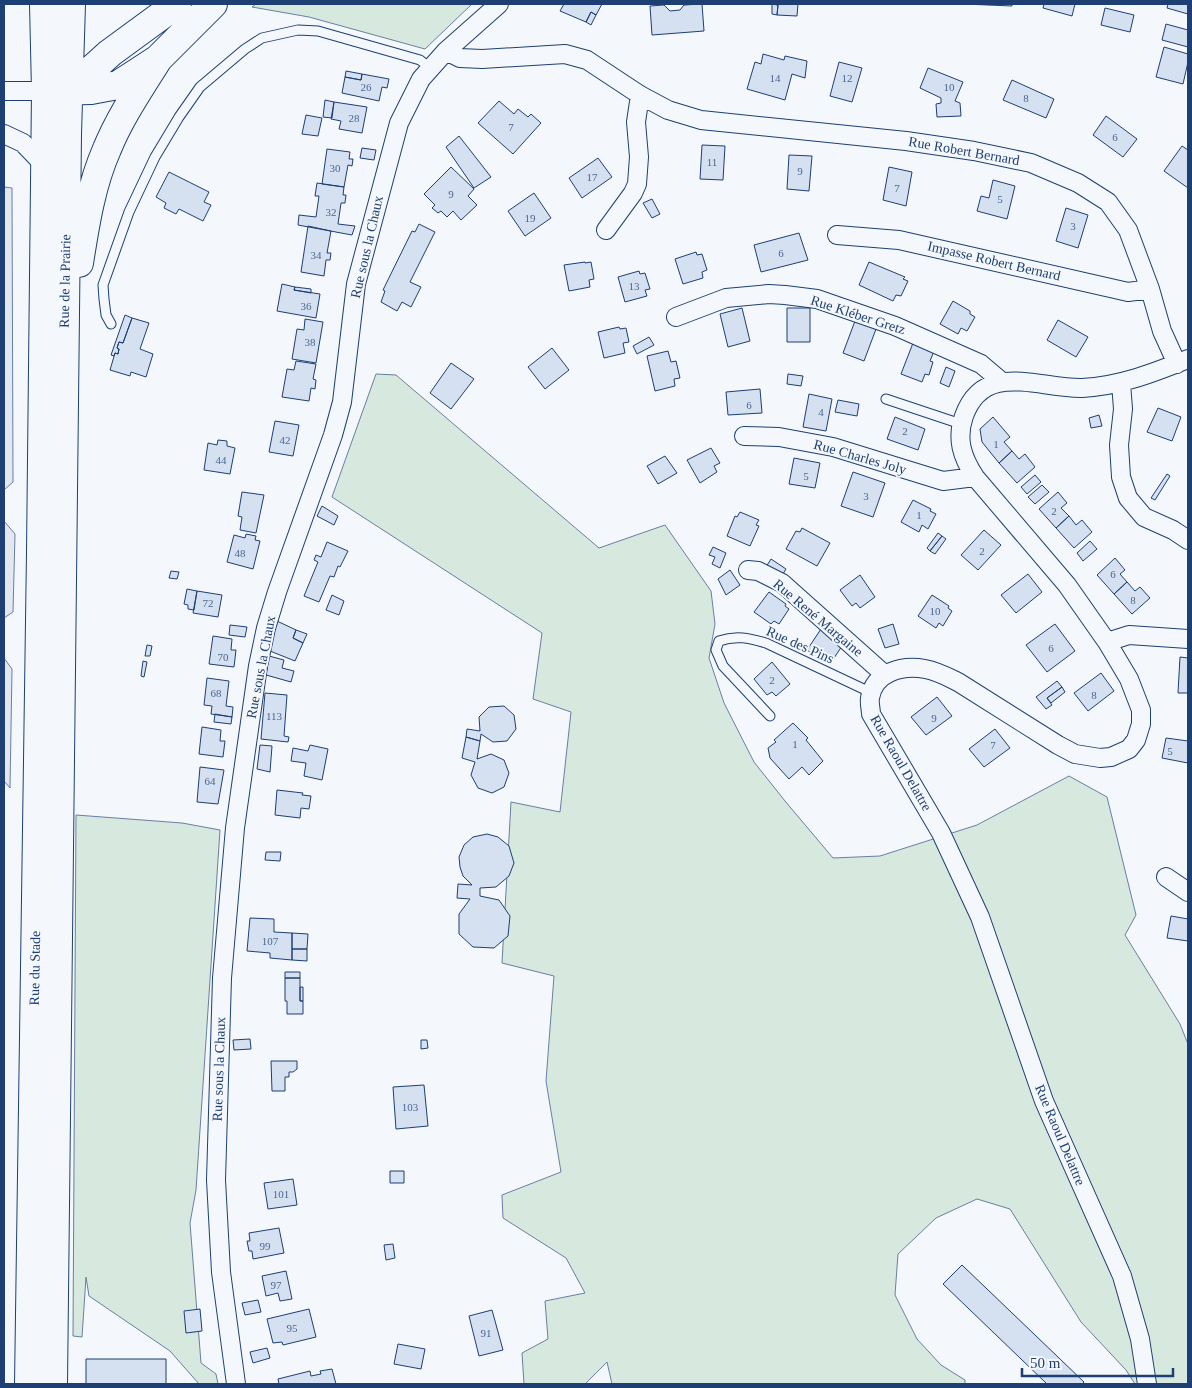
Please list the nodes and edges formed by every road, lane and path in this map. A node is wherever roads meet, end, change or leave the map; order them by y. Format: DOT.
graph roads {
  1 [pos="44,4"];
  2 [pos="71,4"];
  3 [pos="177,4"];
  4 [pos="213,4"];
  5 [pos="499,4"];
  6 [pos="446,51"];
  7 [pos="158,59"];
  8 [pos="430,68"];
  9 [pos="57,90"];
  10 [pos="4,91"];
  11 [pos="640,95"];
  12 [pos="4,134"];
  13 [pos="45,166"];
  14 [pos="606,230"];
  15 [pos="837,236"];
  16 [pos="1150,289"];
  17 [pos="676,317"];
  18 [pos="110,324"];
  19 [pos="64,344"];
  20 [pos="1182,361"];
  21 [pos="1001,381"];
  22 [pos="1121,384"];
  23 [pos="886,399"];
  24 [pos="962,424"];
  25 [pos="744,436"];
  26 [pos="974,477"];
  27 [pos="1188,540"];
  28 [pos="51,555"];
  29 [pos="748,570"];
  30 [pos="1188,639"];
  31 [pos="1106,642"];
  32 [pos="884,674"];
  33 [pos="872,693"];
  34 [pos="770,716"];
  35 [pos="1166,877"];
  36 [pos="1188,892"];
  37 [pos="29,1384"];
  38 [pos="53,1384"];
  39 [pos="236,1384"];
  40 [pos="1147,1384"];
  1 -- 9 [label="main road, Rue de la Prairie"];
  2 -- 9 [label="main road, Rue de la Prairie"];
  3 -- 9 [label="main road"];
  4 -- 7 [label="main road"];
  5 -- 6 [label="street, Rue sous la Chaux"];
  6 -- 8 [label="street, Rue sous la Chaux"];
  6 -- 11 [label="street, Rue Robert Bernard"];
  7 -- 9 [label="main road"];
  7 -- 19 [label="main road"];
  8 -- 18 [label="lane"];
  8 -- 39 [label="street, Rue sous la Chaux"];
  9 -- 10 [label="street"];
  9 -- 13 [label="main road, Rue de la Prairie"];
  9 -- 19 [label="main road, Rue de la Prairie"];
  11 -- 14 [label="street"];
  11 -- 16 [label="street, Rue Robert Bernard"];
  12 -- 13 [label="street"];
  13 -- 28 [label="main road, Rue de la Prairie"];
  15 -- 16 [label="street, Impasse Robert Bernard"];
  16 -- 20 [label="street, Rue Robert Bernard"];
  17 -- 21 [label="street, Rue Kléber Gretz"];
  19 -- 28 [label="main road, Rue de la Prairie"];
  20 -- 22 [label="street"];
  21 -- 22 [label="street"];
  21 -- 24 [label="street"];
  22 -- 27 [label="street"];
  23 -- 24 [label="lane"];
  24 -- 26 [label="street"];
  25 -- 26 [label="street, Rue Charles Joly"];
  26 -- 31 [label="street"];
  28 -- 37 [label="main road, Rue du Stade"];
  28 -- 38 [label="main road, Rue du Stade"];
  29 -- 32 [label="street, Rue René Margaine"];
  30 -- 31 [label="street"];
  31 -- 32 [label="street"];
  32 -- 33 [label="street"];
  33 -- 34 [label="lane, Rue des Pins"];
  33 -- 40 [label="street, Rue Raoul Delattre"];
  35 -- 36 [label="street"];
}
